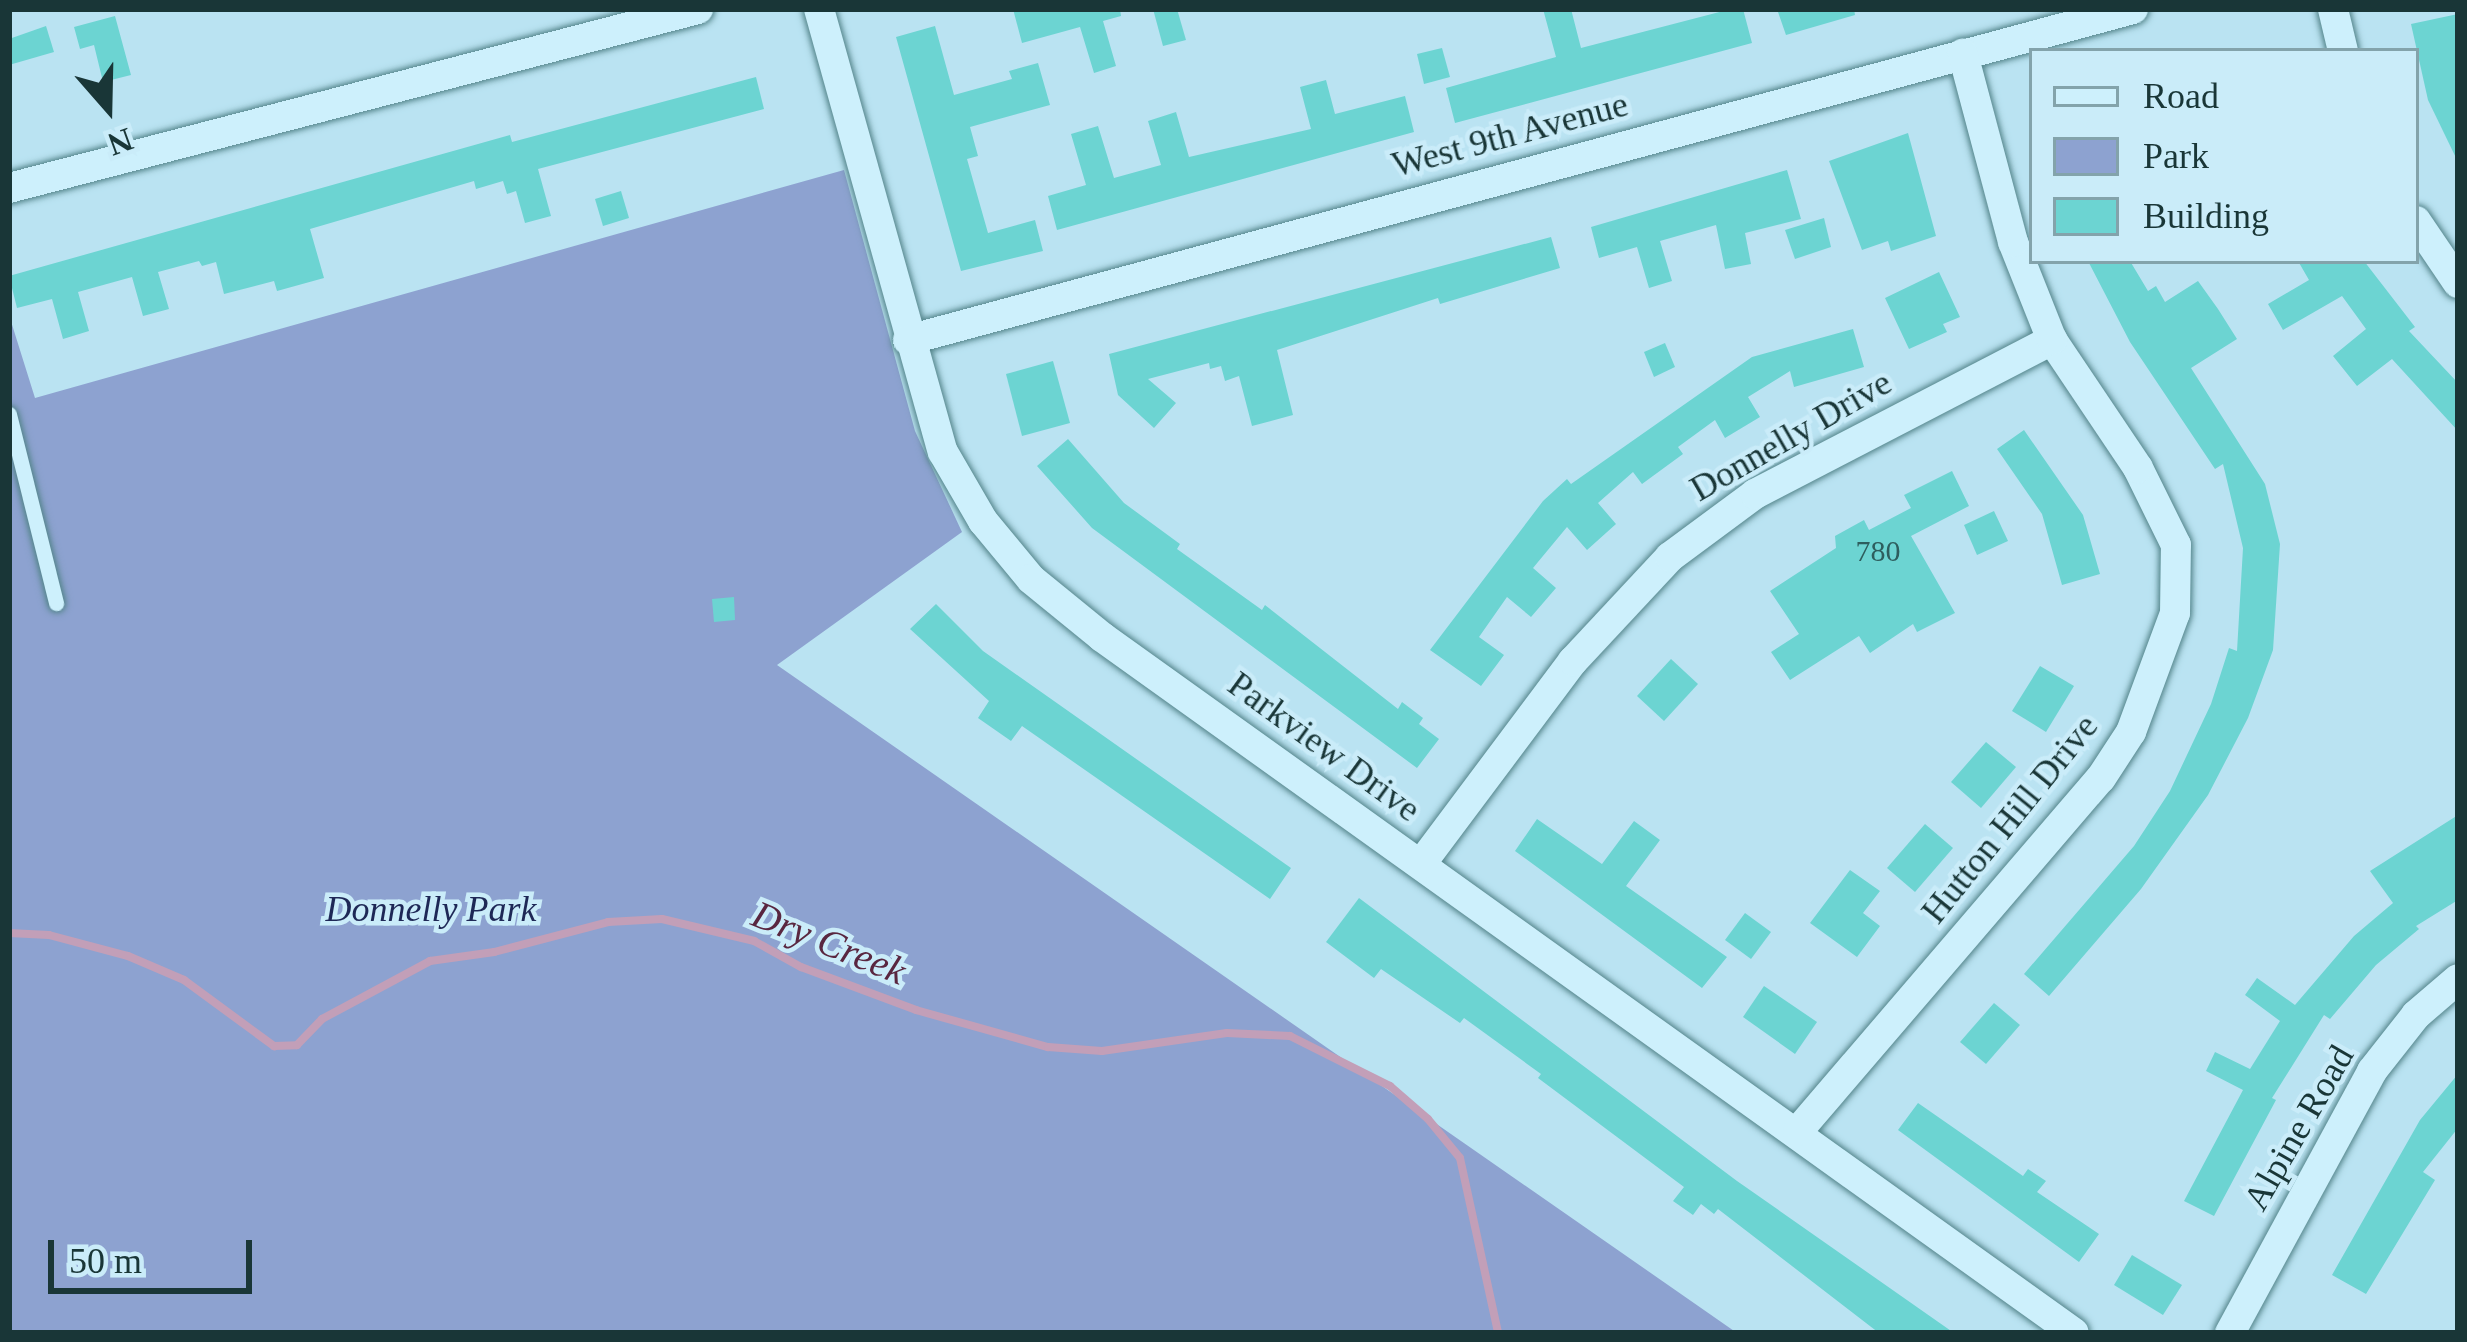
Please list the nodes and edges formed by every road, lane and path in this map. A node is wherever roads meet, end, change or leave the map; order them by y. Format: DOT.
graph roads {
  1 [pos="698,9"];
  2 [pos="819,9"];
  3 [pos="2133,9"];
  4 [pos="2333,9"];
  5 [pos="2342,48"];
  6 [pos="1963,54"];
  7 [pos="9,188"];
  8 [pos="2419,225"];
  9 [pos="2458,283"];
  10 [pos="908,340"];
  11 [pos="2052,340"];
  12 [pos="9,414"];
  13 [pos="56,603"];
  14 [pos="1420,864"];
  15 [pos="2458,979"];
  16 [pos="1798,1131"];
  17 [pos="2074,1333"];
  18 [pos="2230,1333"];
  1 -- 7 [label="street"];
  2 -- 10 [label="street, Parkview Drive"];
  3 -- 6 [label="street, West 9th Avenue"];
  4 -- 5 [label="street"];
  6 -- 10 [label="street, West 9th Avenue"];
  6 -- 11 [label="street, Hutton Hill Drive"];
  8 -- 9 [label="street"];
  10 -- 14 [label="street, Parkview Drive"];
  11 -- 14 [label="street, Donnelly Drive"];
  11 -- 16 [label="street, Hutton Hill Drive"];
  12 -- 13 [label="lane"];
  14 -- 16 [label="street, Parkview Drive"];
  15 -- 18 [label="street, Alpine Road"];
  16 -- 17 [label="street, Parkview Drive"];
}
